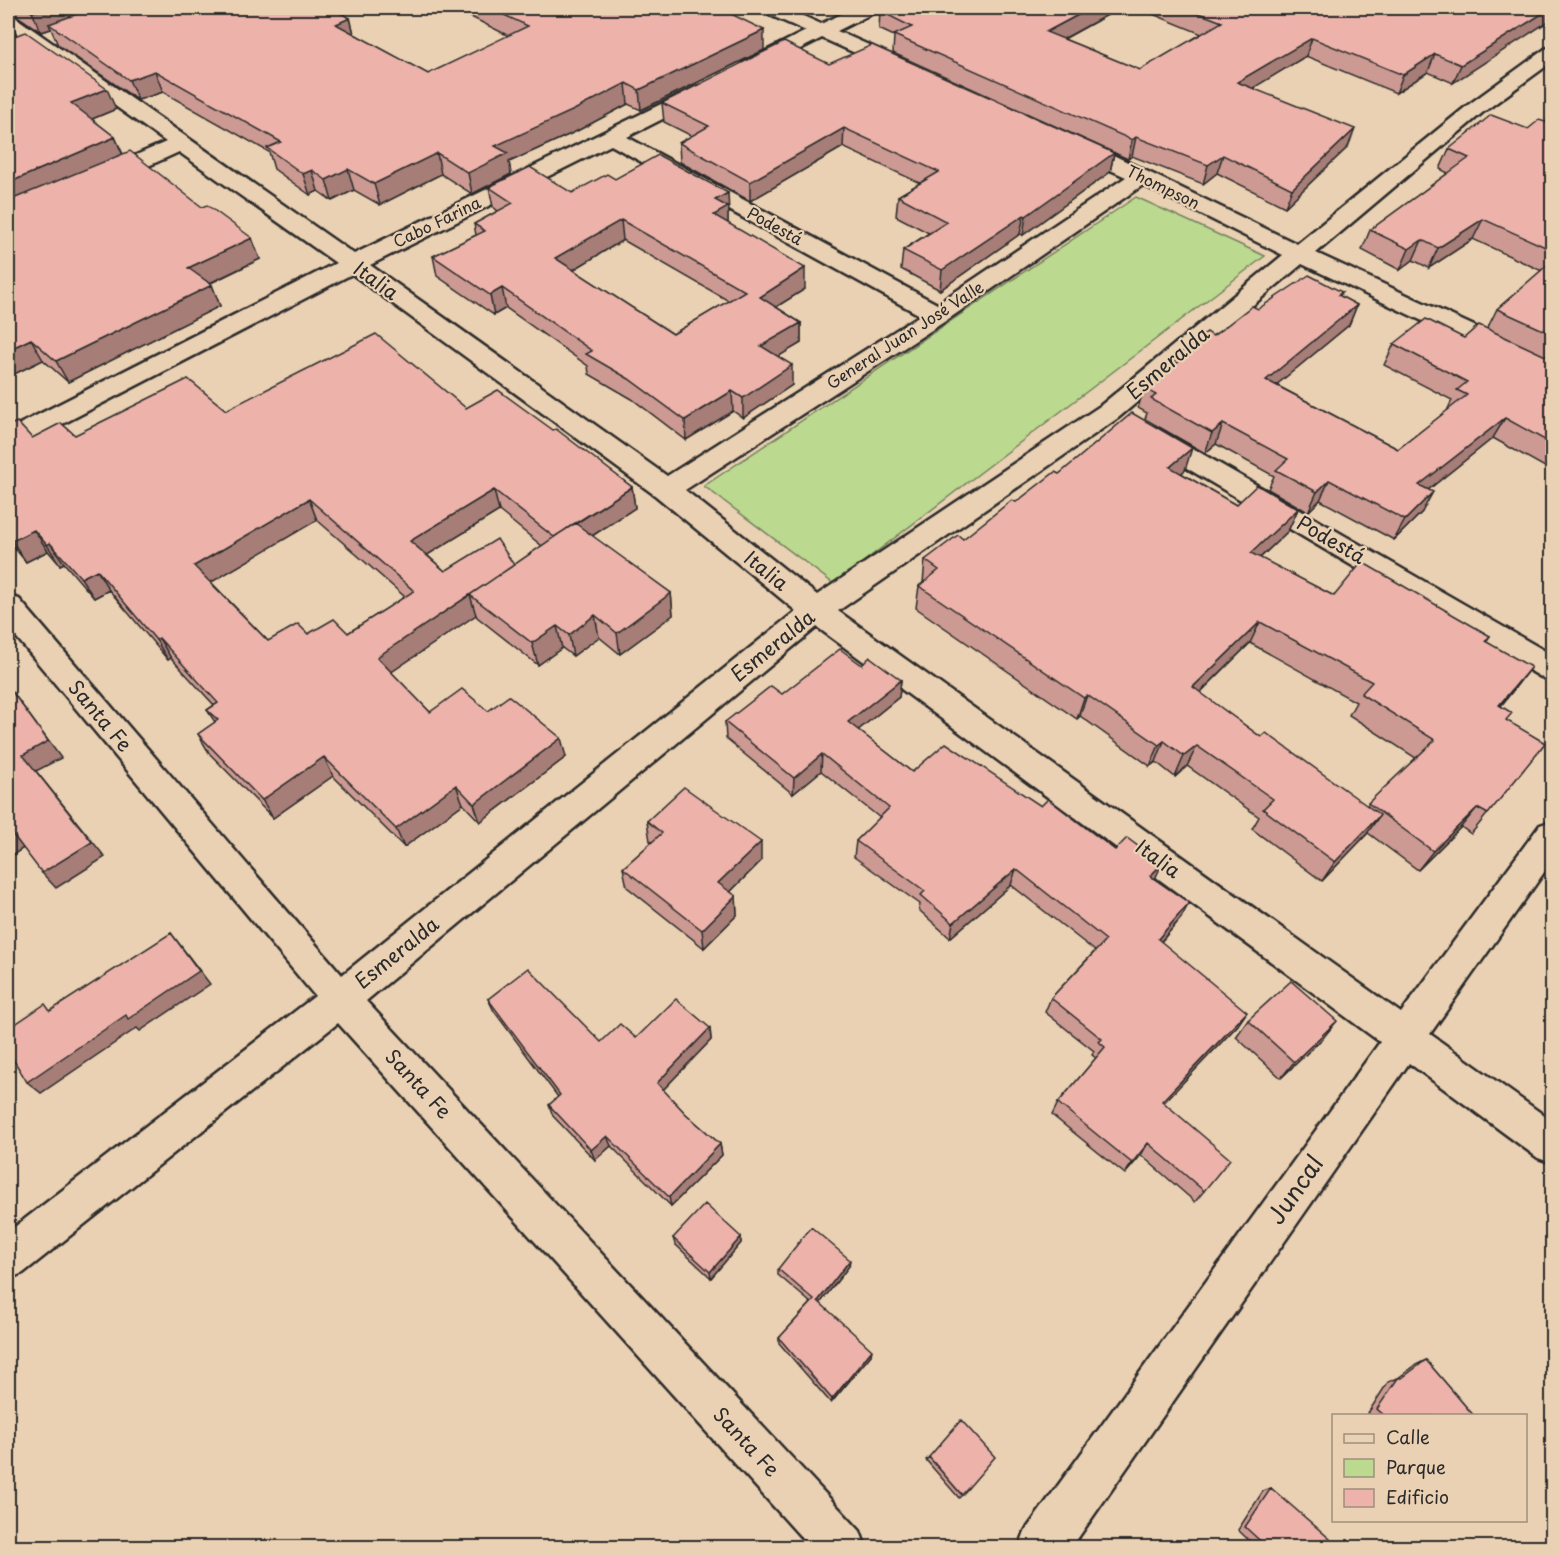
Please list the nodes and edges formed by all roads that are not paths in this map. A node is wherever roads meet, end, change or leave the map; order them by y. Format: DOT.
graph roads {
  1 [pos="770,8"];
  2 [pos="868,8"];
  3 [pos="8,21"];
  4 [pos="822,31"];
  5 [pos="1552,53"];
  6 [pos="918,74"];
  7 [pos="1475,109"];
  8 [pos="1497,118"];
  9 [pos="612,137"];
  10 [pos="1056,137"];
  11 [pos="181,143"];
  12 [pos="1142,176"];
  13 [pos="83,186"];
  14 [pos="1299,254"];
  15 [pos="352,264"];
  16 [pos="938,315"];
  17 [pos="1552,372"];
  18 [pos="1109,412"];
  19 [pos="8,441"];
  20 [pos="666,489"];
  21 [pos="8,607"];
  22 [pos="816,610"];
  23 [pos="1552,669"];
  24 [pos="1552,835"];
  25 [pos="340,999"];
  26 [pos="1405,1038"];
  27 [pos="1552,1144"];
  28 [pos="8,1258"];
  29 [pos="843,1548"];
  30 [pos="1042,1548"];
  1 -- 4 [label="street"];
  2 -- 4 [label="street, Cabo Farina"];
  3 -- 11 [label="street, Italia"];
  4 -- 6 [label="street"];
  4 -- 9 [label="street, Cabo Farina"];
  5 -- 7 [label="street, Esmeralda"];
  7 -- 8 [label="street"];
  7 -- 14 [label="street, Esmeralda"];
  9 -- 15 [label="street, Cabo Farina"];
  9 -- 16 [label="street, Podestá"];
  10 -- 12 [label="street, Thompson"];
  11 -- 13 [label="street"];
  11 -- 15 [label="street, Italia"];
  12 -- 14 [label="street, Thompson"];
  12 -- 16 [label="street, General Juan José Valle"];
  14 -- 17 [label="street, Thompson"];
  14 -- 18 [label="street, Esmeralda"];
  15 -- 19 [label="street, Cabo Farina"];
  15 -- 20 [label="street, Italia"];
  16 -- 20 [label="street, General Juan José Valle"];
  18 -- 22 [label="street, Esmeralda"];
  18 -- 23 [label="street, Podestá"];
  20 -- 22 [label="street, Italia"];
  21 -- 25 [label="street, Santa Fe"];
  22 -- 25 [label="street, Esmeralda"];
  22 -- 26 [label="street, Italia"];
  24 -- 26 [label="street, Juncal"];
  25 -- 28 [label="street, Esmeralda"];
  25 -- 29 [label="street, Santa Fe"];
  26 -- 27 [label="street, Italia"];
  26 -- 30 [label="street, Juncal"];
}
